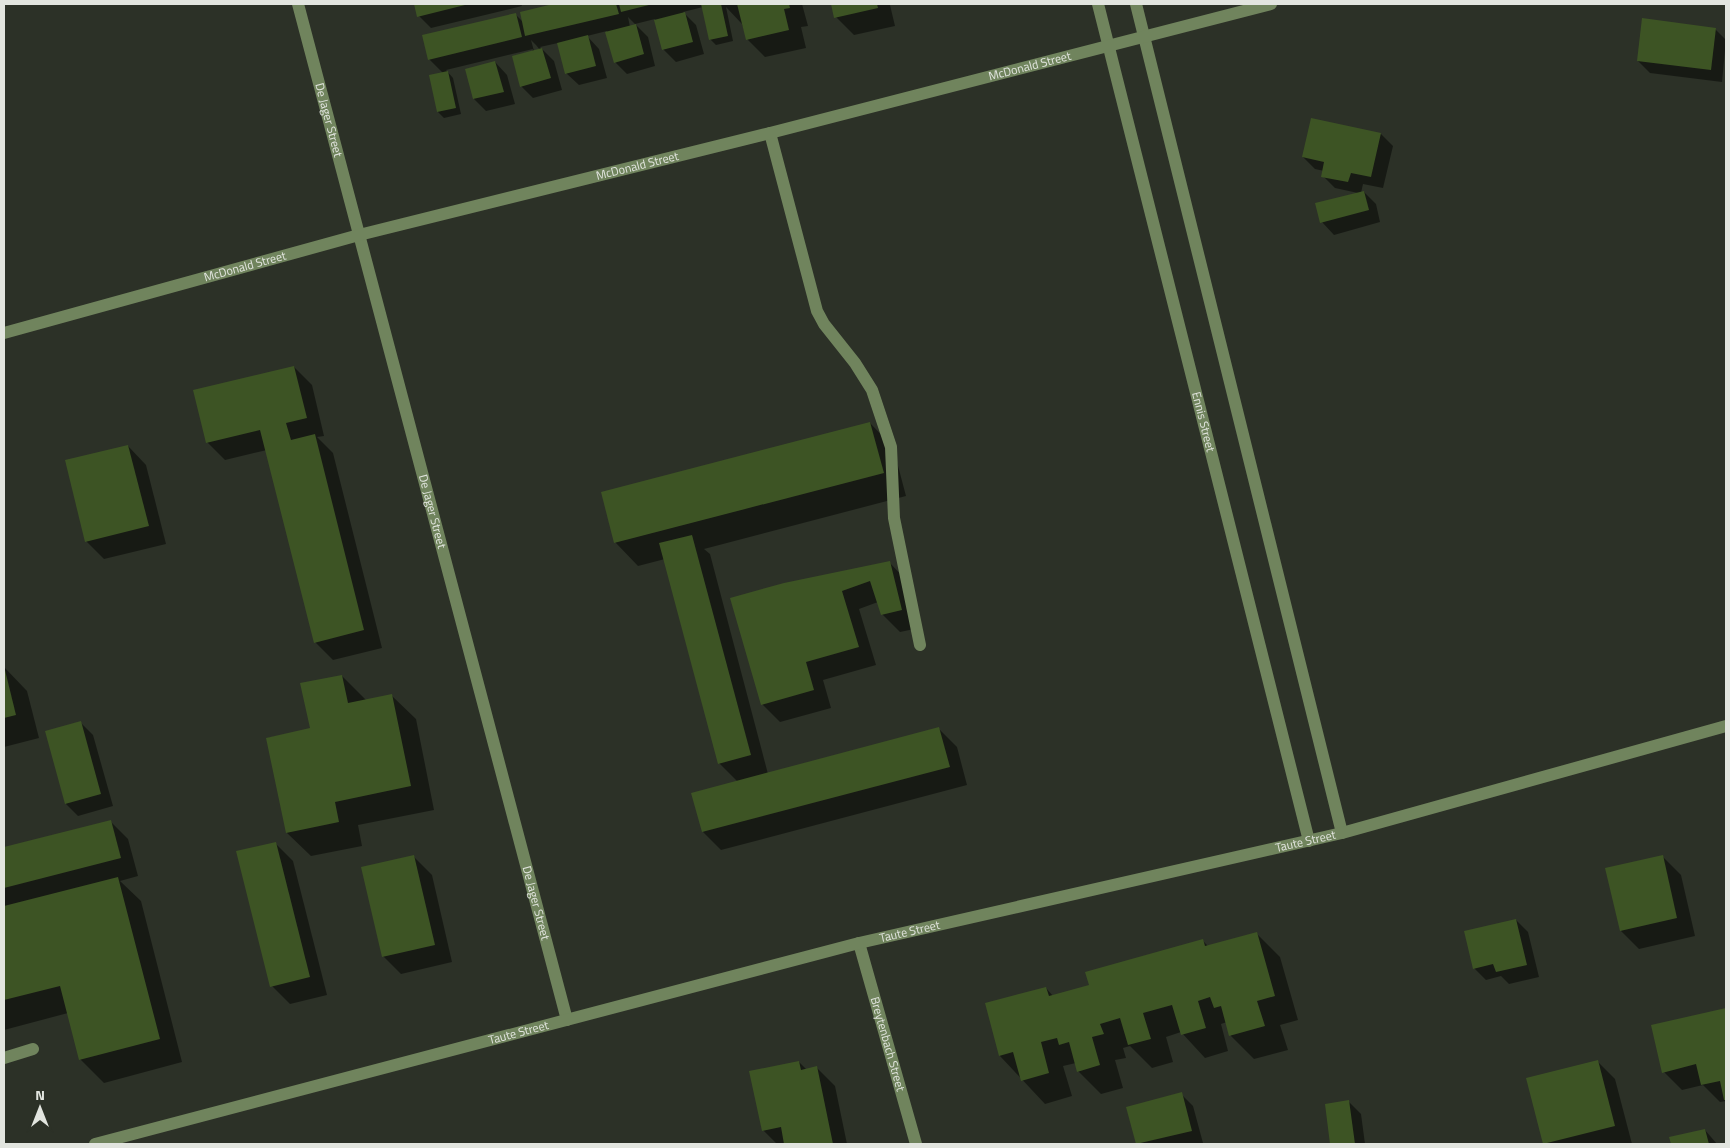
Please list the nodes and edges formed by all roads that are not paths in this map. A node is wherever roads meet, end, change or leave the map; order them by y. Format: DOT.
graph roads {
  1 [pos="298,4"];
  2 [pos="1098,4"];
  3 [pos="1136,4"];
  4 [pos="1271,4"];
  5 [pos="1145,37"];
  6 [pos="1109,45"];
  7 [pos="770,134"];
  8 [pos="359,235"];
  9 [pos="4,333"];
  10 [pos="920,646"];
  11 [pos="1726,726"];
  12 [pos="1342,833"];
  13 [pos="1309,841"];
  14 [pos="859,943"];
  15 [pos="568,1020"];
  16 [pos="33,1049"];
  17 [pos="4,1058"];
  18 [pos="95,1144"];
  19 [pos="916,1144"];
  1 -- 8 [label="street, De Jager Street"];
  2 -- 6 [label="street, Ennis Street"];
  3 -- 5 [label="street"];
  4 -- 5 [label="street, McDonald Street"];
  5 -- 6 [label="street, McDonald Street"];
  5 -- 12 [label="street"];
  6 -- 7 [label="street, McDonald Street"];
  6 -- 13 [label="street, Ennis Street"];
  7 -- 8 [label="street, McDonald Street"];
  7 -- 10 [label="street"];
  8 -- 9 [label="street, McDonald Street"];
  8 -- 15 [label="street, De Jager Street"];
  11 -- 12 [label="street, Taute Street"];
  12 -- 13 [label="street, Taute Street"];
  13 -- 14 [label="street, Taute Street"];
  14 -- 15 [label="street, Taute Street"];
  14 -- 19 [label="street, Breytenbach Street"];
  15 -- 18 [label="street, Taute Street"];
  16 -- 17 [label="street"];
}
